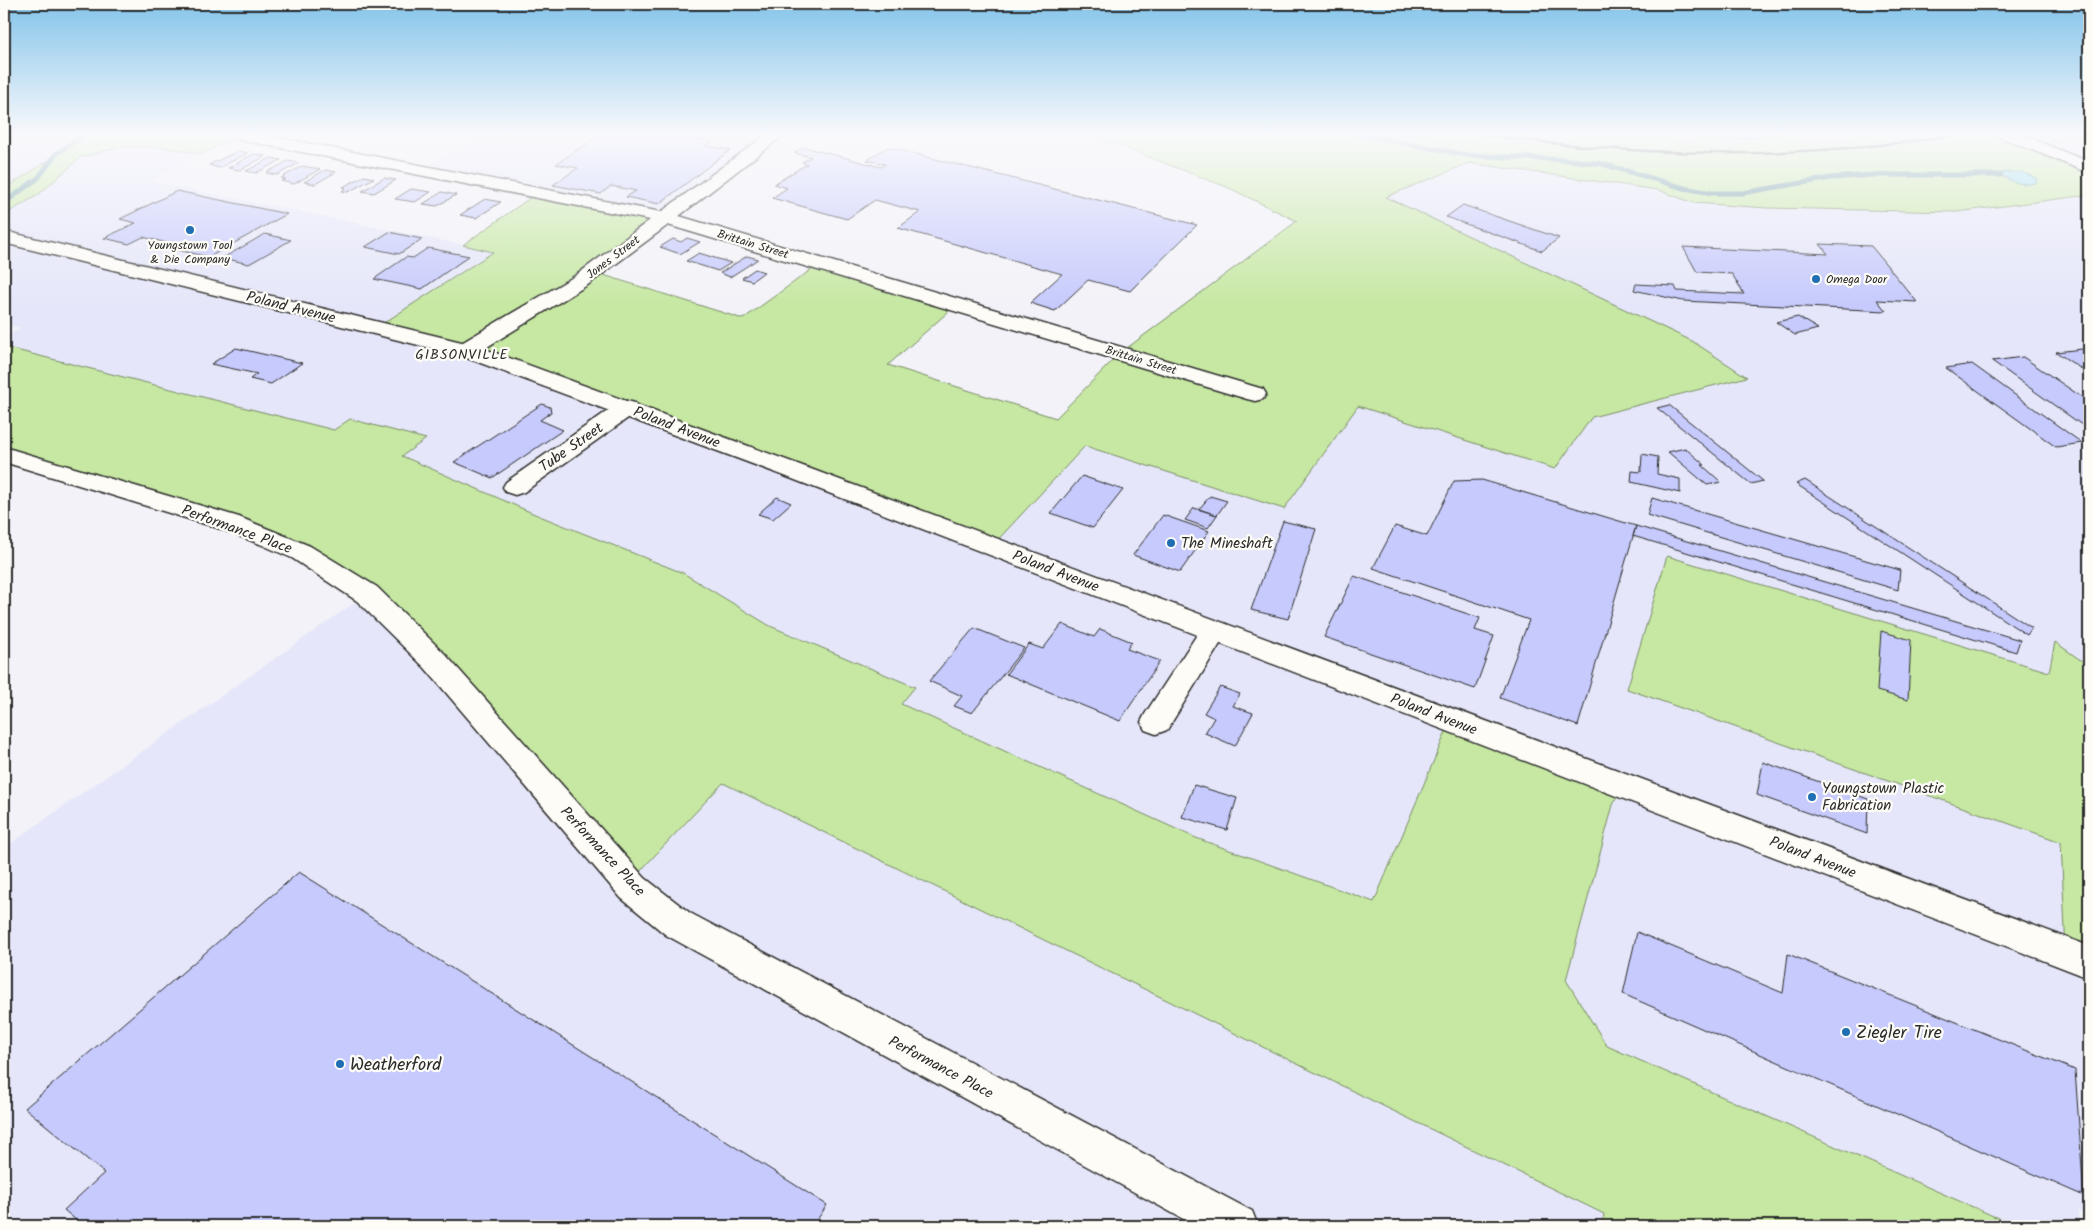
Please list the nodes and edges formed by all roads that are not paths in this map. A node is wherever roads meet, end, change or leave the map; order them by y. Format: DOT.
graph roads {
  1 [pos="529,191"];
  2 [pos="700,191"];
  3 [pos="665,218"];
  4 [pos="4,237"];
  5 [pos="466,350"];
  6 [pos="1255,394"];
  7 [pos="626,408"];
  8 [pos="4,454"];
  9 [pos="515,487"];
  10 [pos="1214,631"];
  11 [pos="1156,722"];
  12 [pos="2089,962"];
  13 [pos="1237,1226"];
  1 -- 3 [label="street, Brittain Street"];
  2 -- 3 [label="street, Jones Street"];
  3 -- 5 [label="street, Jones Street"];
  3 -- 6 [label="street, Brittain Street"];
  4 -- 5 [label="street, Poland Avenue"];
  5 -- 7 [label="street, Poland Avenue"];
  7 -- 9 [label="street, Tube Street"];
  7 -- 10 [label="street, Poland Avenue"];
  8 -- 13 [label="street, Performance Place"];
  10 -- 11 [label="street"];
  10 -- 12 [label="street, Poland Avenue"];
}
